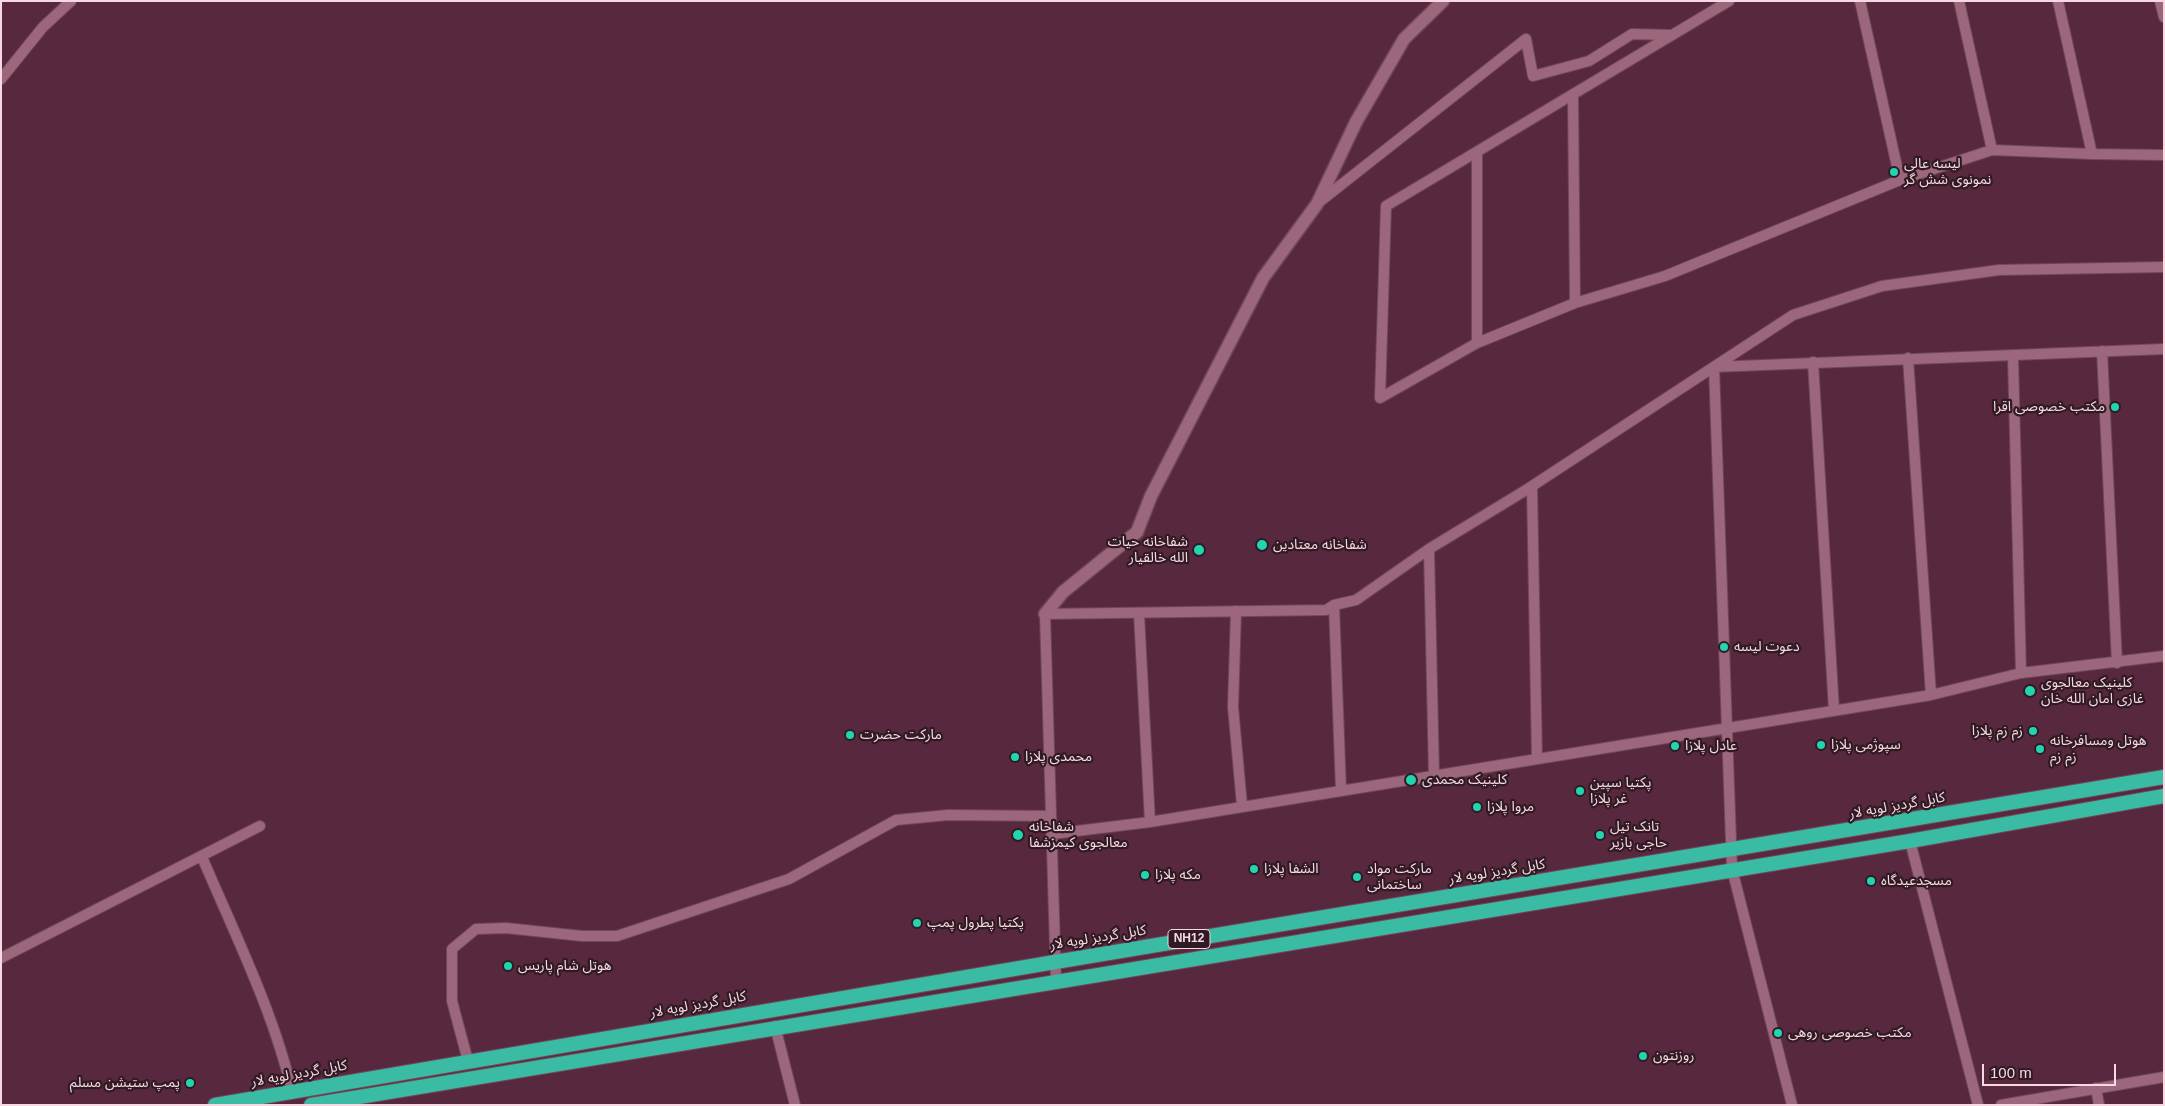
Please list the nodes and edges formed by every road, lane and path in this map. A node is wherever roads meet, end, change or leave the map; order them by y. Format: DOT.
graph roads {
  1 [pos="71,1"];
  2 [pos="1443,1"];
  3 [pos="1729,1"];
  4 [pos="1860,1"];
  5 [pos="1959,1"];
  6 [pos="2058,1"];
  7 [pos="2160,1"];
  8 [pos="2164,17"];
  9 [pos="1672,35"];
  10 [pos="1,79"];
  11 [pos="1573,95"];
  12 [pos="1992,150"];
  13 [pos="1477,153"];
  14 [pos="2092,154"];
  15 [pos="2164,155"];
  16 [pos="1900,180"];
  17 [pos="1317,204"];
  18 [pos="2164,267"];
  19 [pos="1575,303"];
  20 [pos="1477,343"];
  21 [pos="2164,348"];
  22 [pos="2102,351"];
  23 [pos="2013,356"];
  24 [pos="1908,358"];
  25 [pos="1813,362"];
  26 [pos="1714,367"];
  27 [pos="1532,486"];
  28 [pos="1430,549"];
  29 [pos="1334,605"];
  30 [pos="1236,611"];
  31 [pos="1045,614"];
  32 [pos="1139,614"];
  33 [pos="2164,656"];
  34 [pos="2117,663"];
  35 [pos="2021,673"];
  36 [pos="1930,694"];
  37 [pos="1834,710"];
  38 [pos="1727,728"];
  39 [pos="1537,759"];
  40 [pos="1434,776"];
  41 [pos="2164,777"];
  42 [pos="1341,790"];
  43 [pos="2164,796"];
  44 [pos="1242,805"];
  45 [pos="1051,816"];
  46 [pos="1150,822"];
  47 [pos="260,826"];
  48 [pos="1052,834"];
  49 [pos="1910,841"];
  50 [pos="1731,850"];
  51 [pos="202,857"];
  52 [pos="1732,869"];
  53 [pos="1,958"];
  54 [pos="1056,962"];
  55 [pos="1056,981"];
  56 [pos="774,1026"];
  57 [pos="468,1060"];
  58 [pos="2164,1077"];
  59 [pos="2096,1088"];
  60 [pos="292,1092"];
  61 [pos="2027,1103"];
  62 [pos="215,1105"];
  63 [pos="311,1105"];
  64 [pos="795,1105"];
  65 [pos="1792,1105"];
  66 [pos="1978,1105"];
  67 [pos="2002,1105"];
  68 [pos="2099,1105"];
  1 -- 10 [label="street"];
  2 -- 17 [label="street"];
  3 -- 9 [label="street"];
  4 -- 16 [label="street"];
  5 -- 12 [label="street"];
  6 -- 14 [label="street"];
  7 -- 8 [label="street"];
  9 -- 11 [label="street"];
  9 -- 17 [label="street"];
  11 -- 13 [label="street"];
  11 -- 19 [label="street"];
  12 -- 14 [label="street"];
  12 -- 16 [label="street"];
  13 -- 20 [label="street"];
  13 -- 20 [label="street"];
  14 -- 15 [label="street"];
  16 -- 19 [label="street"];
  17 -- 31 [label="street"];
  18 -- 26 [label="street"];
  19 -- 20 [label="street"];
  21 -- 22 [label="street"];
  22 -- 23 [label="street"];
  22 -- 34 [label="street"];
  23 -- 24 [label="street"];
  23 -- 35 [label="street"];
  24 -- 25 [label="street"];
  24 -- 36 [label="street"];
  25 -- 26 [label="street"];
  25 -- 37 [label="street"];
  26 -- 27 [label="street"];
  26 -- 38 [label="street"];
  27 -- 28 [label="street"];
  27 -- 39 [label="street"];
  28 -- 29 [label="street"];
  28 -- 40 [label="street"];
  29 -- 30 [label="street"];
  29 -- 42 [label="street"];
  30 -- 32 [label="street"];
  30 -- 44 [label="street"];
  31 -- 32 [label="street"];
  31 -- 45 [label="street"];
  32 -- 46 [label="street"];
  33 -- 34 [label="street"];
  34 -- 35 [label="street"];
  35 -- 36 [label="street"];
  36 -- 37 [label="street"];
  37 -- 38 [label="street"];
  38 -- 39 [label="street"];
  38 -- 50 [label="street"];
  39 -- 40 [label="street"];
  40 -- 42 [label="street"];
  41 -- 50 [label="highway, کابل گردیز لویه لار / NH12"];
  42 -- 44 [label="street"];
  43 -- 49 [label="highway, NH12"];
  44 -- 46 [label="street"];
  45 -- 48 [label="street"];
  45 -- 57 [label="street"];
  46 -- 48 [label="street"];
  47 -- 51 [label="street"];
  48 -- 54 [label="street"];
  49 -- 52 [label="highway, NH12"];
  49 -- 66 [label="street"];
  50 -- 52 [label="street"];
  50 -- 54 [label="highway, کابل گردیز لویه لار / NH12"];
  51 -- 53 [label="street"];
  51 -- 60 [label="street"];
  52 -- 55 [label="highway, NH12"];
  52 -- 65 [label="street"];
  54 -- 55 [label="street"];
  54 -- 57 [label="highway, کابل گردیز لویه لار / NH12"];
  55 -- 56 [label="highway, NH12"];
  56 -- 63 [label="highway, NH12"];
  56 -- 64 [label="street"];
  57 -- 60 [label="highway, کابل گردیز لویه لار / NH12"];
  58 -- 59 [label="street"];
  59 -- 61 [label="street"];
  59 -- 68 [label="street"];
  60 -- 62 [label="highway, کابل گردیز لویه لار / NH12"];
  61 -- 67 [label="street"];
}
